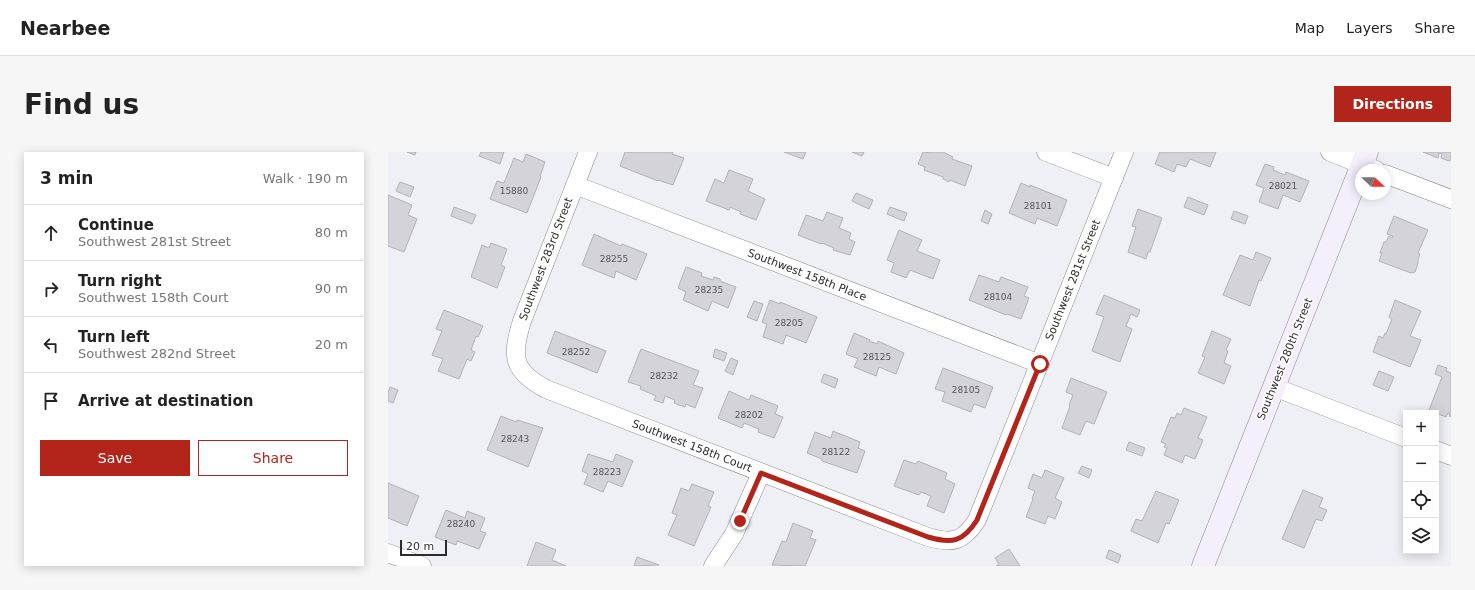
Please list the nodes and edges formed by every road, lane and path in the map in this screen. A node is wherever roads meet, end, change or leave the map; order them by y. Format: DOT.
graph roads {
  1 [pos="588,152"];
  2 [pos="1046,152"];
  3 [pos="1124,152"];
  4 [pos="1330,152"];
  5 [pos="1368,162"];
  6 [pos="1391,176"];
  7 [pos="1114,178"];
  8 [pos="575,185"];
  9 [pos="1451,199"];
  10 [pos="1040,364"];
  11 [pos="519,368"];
  12 [pos="1274,387"];
  13 [pos="1403,437"];
  14 [pos="1439,451"];
  15 [pos="1451,456"];
  16 [pos="761,473"];
  17 [pos="962,538"];
  18 [pos="388,553"];
  19 [pos="422,566"];
  20 [pos="713,566"];
  21 [pos="1203,566"];
  1 -- 8 [label="street, Southwest 283rd Street"];
  2 -- 7 [label="street"];
  3 -- 7 [label="street, Southwest 281st Street"];
  4 -- 5 [label="street"];
  5 -- 12 [label="street, Southwest 280th Street"];
  6 -- 9 [label="street"];
  7 -- 10 [label="street, Southwest 281st Street"];
  8 -- 10 [label="street, Southwest 158th Place"];
  8 -- 11 [label="street, Southwest 283rd Street"];
  10 -- 17 [label="street, Southwest 281st Street"];
  11 -- 16 [label="street, Southwest 158th Court"];
  12 -- 13 [label="street"];
  12 -- 21 [label="street, Southwest 280th Street"];
  14 -- 15 [label="street"];
  16 -- 17 [label="street, Southwest 158th Court"];
  16 -- 20 [label="street"];
  18 -- 19 [label="street"];
}
